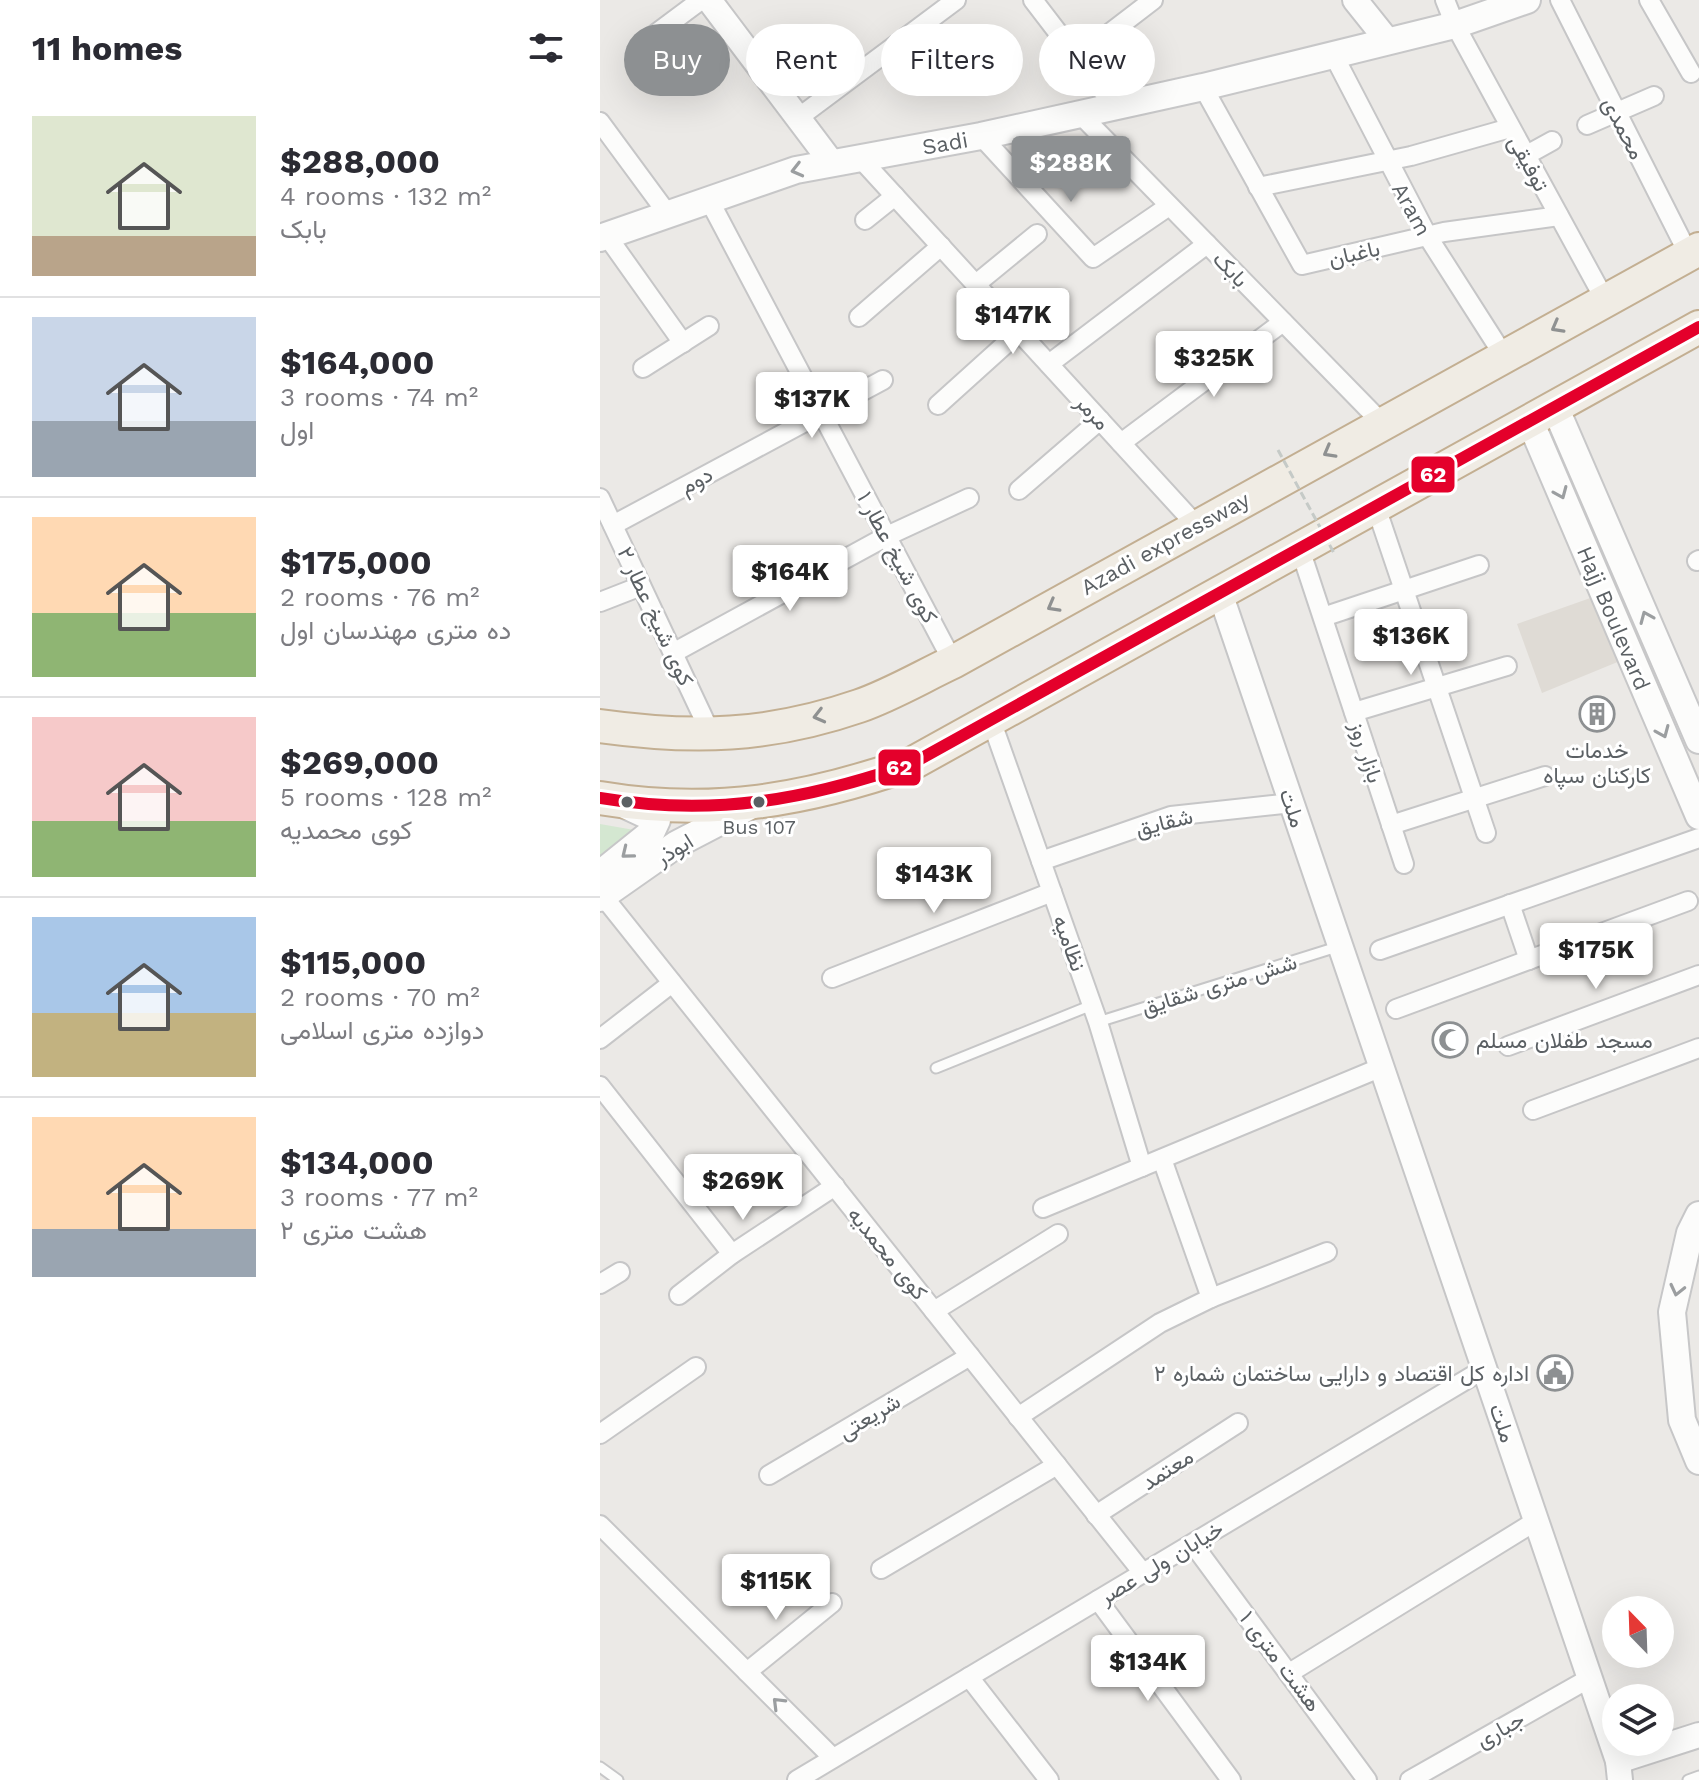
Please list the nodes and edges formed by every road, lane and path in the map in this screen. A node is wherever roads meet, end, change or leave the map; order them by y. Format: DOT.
graph roads {
  1 [pos="956,0"];
  2 [pos="1033,0"];
  3 [pos="1153,0"];
  4 [pos="1355,0"];
  5 [pos="1445,0"];
  6 [pos="1560,0"];
  7 [pos="1649,0"];
  8 [pos="1518,1"];
  9 [pos="713,2"];
  10 [pos="676,24"];
  11 [pos="1122,24"];
  12 [pos="1455,25"];
  13 [pos="1387,40"];
  14 [pos="1333,54"];
  15 [pos="1691,73"];
  16 [pos="1203,87"];
  17 [pos="1654,96"];
  18 [pos="1115,107"];
  19 [pos="1616,112"];
  20 [pos="1081,115"];
  21 [pos="798,118"];
  22 [pos="600,122"];
  23 [pos="1587,125"];
  24 [pos="1510,128"];
  25 [pos="981,136"];
  26 [pos="1552,141"];
  27 [pos="1525,156"];
  28 [pos="860,158"];
  29 [pos="1386,161"];
  30 [pos="832,163"];
  31 [pos="1258,187"];
  32 [pos="895,196"];
  33 [pos="708,198"];
  34 [pos="1169,206"];
  35 [pos="667,213"];
  36 [pos="1559,216"];
  37 [pos="865,220"];
  38 [pos="1037,234"];
  39 [pos="604,237"];
  40 [pos="1428,237"];
  41 [pos="1207,244"];
  42 [pos="941,246"];
  43 [pos="1694,252"];
  44 [pos="976,284"];
  45 [pos="1605,300"];
  46 [pos="859,317"];
  47 [pos="1283,322"];
  48 [pos="709,326"];
  49 [pos="1699,327"];
  50 [pos="1019,332"];
  51 [pos="683,343"];
  52 [pos="1504,356"];
  53 [pos="1049,364"];
  54 [pos="643,368"];
  55 [pos="883,380"];
  56 [pos="938,405"];
  57 [pos="820,411"];
  58 [pos="1542,414"];
  59 [pos="1100,420"];
  60 [pos="1382,423"];
  61 [pos="1121,443"];
  62 [pos="1572,445"];
  63 [pos="1278,450"];
  64 [pos="1546,459"];
  65 [pos="1019,490"];
  66 [pos="600,498"];
  67 [pos="969,498"];
  68 [pos="1376,507"];
  69 [pos="613,525"];
  70 [pos="1196,525"];
  71 [pos="887,536"];
  72 [pos="1300,549"];
  73 [pos="1334,553"];
  74 [pos="1479,565"];
  75 [pos="641,586"];
  76 [pos="1404,590"];
  77 [pos="1220,593"];
  78 [pos="600,602"];
  79 [pos="1323,617"];
  80 [pos="673,653"];
  81 [pos="953,662"];
  82 [pos="1507,666"];
  83 [pos="1436,687"];
  84 [pos="1354,712"];
  85 [pos="991,720"];
  86 [pos="600,726"];
  87 [pos="711,734"];
  88 [pos="1699,740"];
  89 [pos="1545,776"];
  90 [pos="608,799"];
  91 [pos="1474,799"];
  92 [pos="1292,803"];
  93 [pos="752,805"];
  94 [pos="1699,816"];
  95 [pos="1391,825"];
  96 [pos="1486,833"];
  97 [pos="1699,838"];
  98 [pos="1041,861"];
  99 [pos="1404,864"];
  100 [pos="601,890"];
  101 [pos="1052,892"];
  102 [pos="1688,901"];
  103 [pos="1510,904"];
  104 [pos="1340,946"];
  105 [pos="1380,950"];
  106 [pos="1529,960"];
  107 [pos="1699,975"];
  108 [pos="832,978"];
  109 [pos="672,983"];
  110 [pos="1396,1009"];
  111 [pos="1095,1013"];
  112 [pos="600,1039"];
  113 [pos="1508,1046"];
  114 [pos="1699,1048"];
  115 [pos="1382,1067"];
  116 [pos="936,1068"];
  117 [pos="600,1086"];
  118 [pos="1533,1110"];
  119 [pos="1162,1159"];
  120 [pos="1142,1167"];
  121 [pos="835,1186"];
  122 [pos="1043,1208"];
  123 [pos="1699,1215"];
  124 [pos="1058,1234"];
  125 [pos="1327,1252"];
  126 [pos="732,1254"];
  127 [pos="620,1272"];
  128 [pos="600,1284"];
  129 [pos="679,1295"];
  130 [pos="1211,1298"];
  131 [pos="934,1311"];
  132 [pos="970,1356"];
  133 [pos="696,1367"];
  134 [pos="1484,1369"];
  135 [pos="1688,1379"];
  136 [pos="1018,1417"];
  137 [pos="1238,1423"];
  138 [pos="600,1434"];
  139 [pos="1699,1461"];
  140 [pos="1057,1465"];
  141 [pos="769,1475"];
  142 [pos="1096,1515"];
  143 [pos="1536,1521"];
  144 [pos="600,1525"];
  145 [pos="1193,1544"];
  146 [pos="881,1569"];
  147 [pos="1143,1573"];
  148 [pos="1098,1600"];
  149 [pos="832,1603"];
  150 [pos="747,1672"];
  151 [pos="1291,1672"];
  152 [pos="969,1677"];
  153 [pos="1590,1678"];
  154 [pos="1699,1735"];
  155 [pos="833,1758"];
  156 [pos="600,1767"];
  157 [pos="1619,1770"];
  158 [pos="1699,1776"];
  159 [pos="618,1780"];
  160 [pos="797,1780"];
  161 [pos="1049,1780"];
  162 [pos="1231,1780"];
  163 [pos="1367,1780"];
  164 [pos="1410,1780"];
  165 [pos="1688,1780"];
  1 -- 21 [label="street"];
  2 -- 18 [label="street"];
  3 -- 11 [label="street"];
  4 -- 13 [label="street"];
  5 -- 12 [label="street, توفیقی"];
  6 -- 19 [label="street, محمدی"];
  7 -- 15 [label="street"];
  8 -- 12 [label="main road, Sadi"];
  9 -- 10 [label="street"];
  9 -- 21 [label="street"];
  12 -- 13 [label="main road, Sadi"];
  12 -- 24 [label="street, توفیقی"];
  13 -- 14 [label="main road, Sadi"];
  14 -- 16 [label="main road, Sadi"];
  14 -- 29 [label="street, Aram"];
  16 -- 18 [label="main road, Sadi"];
  16 -- 31 [label="street, باغبان"];
  17 -- 19 [label="street"];
  18 -- 20 [label="main road, Sadi"];
  19 -- 23 [label="street"];
  19 -- 43 [label="street, محمدی"];
  20 -- 25 [label="main road, Sadi"];
  20 -- 34 [label="street, بابک"];
  21 -- 30 [label="street"];
  22 -- 35 [label="street"];
  24 -- 27 [label="street, توفیقی"];
  24 -- 29 [label="street"];
  25 -- 28 [label="main road, Sadi"];
  25 -- 34 [label="street"];
  26 -- 27 [label="street"];
  27 -- 36 [label="street, توفیقی"];
  28 -- 30 [label="main road, Sadi"];
  28 -- 32 [label="street, مرمر"];
  29 -- 31 [label="street"];
  29 -- 40 [label="street, Aram"];
  30 -- 33 [label="main road, Sadi, one-way"];
  31 -- 40 [label="street, باغبان"];
  32 -- 37 [label="street"];
  32 -- 42 [label="street, مرمر"];
  33 -- 35 [label="main road, Sadi"];
  33 -- 57 [label="street, کوی شیخ عطار ۱"];
  34 -- 41 [label="street, بابک"];
  35 -- 39 [label="main road, Sadi"];
  36 -- 40 [label="street, باغبان"];
  36 -- 45 [label="street, توفیقی"];
  38 -- 44 [label="street"];
  39 -- 51 [label="street"];
  40 -- 52 [label="street, Aram"];
  41 -- 47 [label="street, بابک"];
  41 -- 53 [label="street"];
  42 -- 44 [label="street, مرمر"];
  42 -- 46 [label="street"];
  43 -- 45 [label="highway, Azadi expressway"];
  44 -- 50 [label="street, مرمر"];
  45 -- 52 [label="highway, Azadi expressway, one-way"];
  47 -- 60 [label="street, بابک"];
  47 -- 61 [label="street"];
  48 -- 51 [label="street"];
  49 -- 58 [label="highway"];
  50 -- 53 [label="street, مرمر"];
  50 -- 56 [label="street"];
  51 -- 54 [label="street"];
  52 -- 60 [label="highway, Azadi expressway"];
  53 -- 59 [label="street, مرمر"];
  55 -- 57 [label="street, دوم"];
  57 -- 69 [label="street, دوم"];
  57 -- 71 [label="street, کوی شیخ عطار ۱"];
  58 -- 62 [label="main road, Hajj Boulevard"];
  58 -- 64 [label="main road, Hajj Boulevard"];
  58 -- 68 [label="highway"];
  59 -- 61 [label="street, مرمر"];
  59 -- 65 [label="street"];
  60 -- 70 [label="highway, Azadi expressway, one-way"];
  61 -- 70 [label="street, مرمر"];
  62 -- 64 [label="main road"];
  88 -- 62 [label="main road, Hajj Boulevard, one-way"];
  63 -- 73 [label="path, bridge"];
  64 -- 94 [label="main road, Hajj Boulevard, one-way"];
  66 -- 69 [label="street, کوی شیخ عطار ۲"];
  67 -- 71 [label="street"];
  68 -- 72 [label="highway"];
  68 -- 76 [label="street"];
  69 -- 75 [label="street, کوی شیخ عطار ۲"];
  70 -- 81 [label="highway, Azadi expressway, one-way"];
  71 -- 80 [label="street"];
  71 -- 81 [label="street, کوی شیخ عطار ۱"];
  72 -- 77 [label="highway"];
  72 -- 79 [label="street, بازار روز"];
  74 -- 76 [label="street"];
  75 -- 78 [label="street"];
  75 -- 80 [label="street, کوی شیخ عطار ۲"];
  76 -- 79 [label="street"];
  76 -- 83 [label="street"];
  77 -- 85 [label="highway"];
  77 -- 92 [label="street, ملت"];
  79 -- 84 [label="street, بازار روز"];
  80 -- 87 [label="street, کوی شیخ عطار ۲"];
  81 -- 87 [label="highway, Azadi expressway, one-way"];
  82 -- 83 [label="street"];
  83 -- 84 [label="street"];
  83 -- 91 [label="street"];
  84 -- 95 [label="street, بازار روز"];
  85 -- 93 [label="highway"];
  85 -- 98 [label="street, نظامیه"];
  86 -- 87 [label="highway, Azadi expressway"];
  89 -- 91 [label="street"];
  90 -- 93 [label="highway"];
  90 -- 100 [label="main road, ابوذر, one-way"];
  91 -- 95 [label="street"];
  91 -- 96 [label="street"];
  92 -- 98 [label="street, شقایق"];
  92 -- 104 [label="street, ملت"];
  93 -- 100 [label="main road, ابوذر"];
  95 -- 99 [label="street, بازار روز"];
  97 -- 103 [label="street"];
  98 -- 101 [label="street, نظامیه"];
  100 -- 109 [label="street, کوی محمدیه"];
  101 -- 108 [label="street"];
  101 -- 111 [label="street, نظامیه"];
  102 -- 106 [label="street"];
  103 -- 105 [label="street"];
  103 -- 106 [label="street"];
  104 -- 111 [label="lane, شش متری شقایق"];
  104 -- 115 [label="street, ملت"];
  106 -- 110 [label="street"];
  107 -- 113 [label="street"];
  109 -- 112 [label="street"];
  109 -- 121 [label="street, کوی محمدیه"];
  111 -- 116 [label="lane, شش متری شقایق"];
  111 -- 120 [label="street, نظامیه"];
  114 -- 118 [label="street"];
  115 -- 119 [label="street"];
  115 -- 134 [label="street, ملت"];
  117 -- 126 [label="street"];
  119 -- 120 [label="street"];
  119 -- 130 [label="street"];
  120 -- 122 [label="street"];
  121 -- 126 [label="street"];
  121 -- 131 [label="street, کوی محمدیه"];
  123 -- 135 [label="main road, one-way"];
  124 -- 131 [label="street"];
  125 -- 130 [label="street"];
  126 -- 129 [label="street"];
  127 -- 128 [label="street"];
  130 -- 136 [label="street"];
  131 -- 132 [label="street, کوی محمدیه"];
  132 -- 136 [label="street, کوی محمدیه"];
  132 -- 141 [label="street, شریعتی"];
  133 -- 138 [label="street"];
  134 -- 143 [label="street, ملت"];
  134 -- 145 [label="street, خیابان ولی عصر"];
  135 -- 139 [label="main road"];
  136 -- 140 [label="street, کوی محمدیه"];
  137 -- 142 [label="street, معتمد"];
  140 -- 142 [label="street, کوی محمدیه"];
  140 -- 146 [label="street"];
  142 -- 147 [label="street, کوی محمدیه"];
  143 -- 151 [label="street"];
  143 -- 153 [label="street, ملت"];
  144 -- 150 [label="street"];
  145 -- 147 [label="street, خیابان ولی عصر"];
  145 -- 151 [label="street, هشت متری ۱"];
  147 -- 148 [label="street, خیابان ولی عصر"];
  148 -- 152 [label="street, خیابان ولی عصر"];
  148 -- 162 [label="street"];
  149 -- 150 [label="street"];
  155 -- 150 [label="street, one-way"];
  151 -- 163 [label="street, هشت متری ۱"];
  152 -- 155 [label="street, خیابان ولی عصر"];
  152 -- 161 [label="street"];
  153 -- 157 [label="street, ملت"];
  153 -- 164 [label="street, جباری"];
  154 -- 157 [label="street"];
  155 -- 160 [label="street, خیابان ولی عصر"];
  156 -- 159 [label="lane"];
  158 -- 165 [label="lane"];
}
